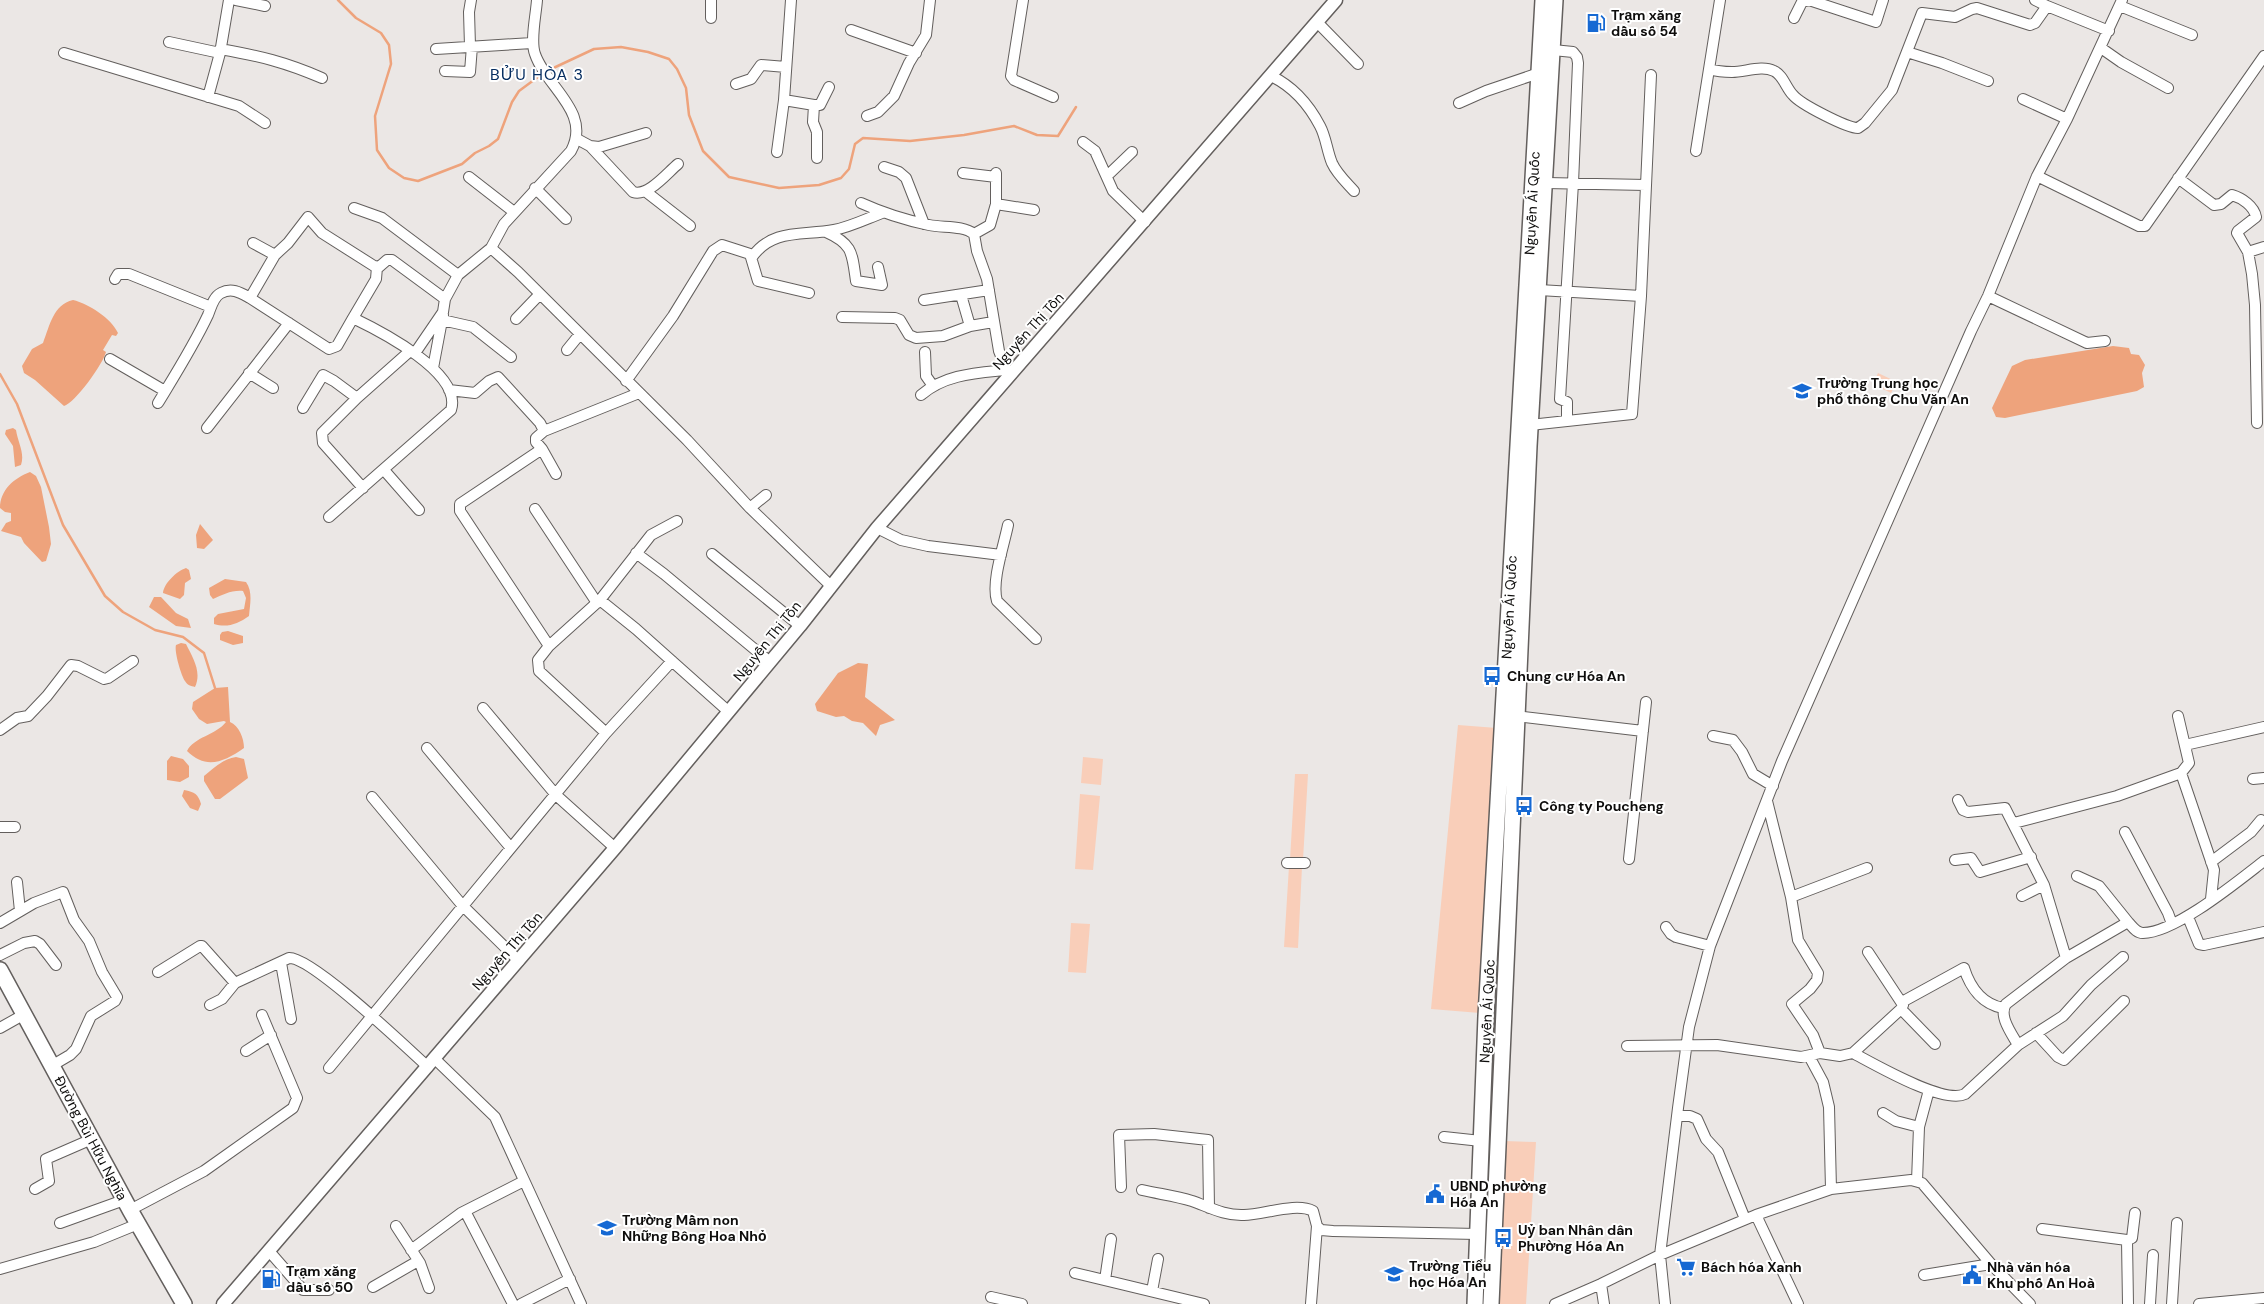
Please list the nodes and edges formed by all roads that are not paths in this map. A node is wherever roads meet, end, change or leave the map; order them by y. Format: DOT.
graph roads {
  1 [pos="229,0"];
  2 [pos="236,0"];
  3 [pos="471,0"];
  4 [pos="537,0"];
  5 [pos="711,0"];
  6 [pos="790,0"];
  7 [pos="930,0"];
  8 [pos="1023,0"];
  9 [pos="1336,0"];
  10 [pos="1543,0"];
  11 [pos="1555,0"];
  12 [pos="1720,0"];
  13 [pos="1883,0"];
  14 [pos="2035,0"];
  15 [pos="2121,3"];
  16 [pos="265,6"];
  17 [pos="2047,6"];
  18 [pos="711,18"];
  19 [pos="1794,18"];
  20 [pos="1317,22"];
  21 [pos="1548,26"];
  22 [pos="850,30"];
  23 [pos="2109,31"];
  24 [pos="2192,35"];
  25 [pos="169,42"];
  26 [pos="532,43"];
  27 [pos="471,46"];
  28 [pos="2101,48"];
  29 [pos="436,49"];
  30 [pos="1553,50"];
  31 [pos="220,51"];
  32 [pos="916,52"];
  33 [pos="1907,52"];
  34 [pos="64,53"];
  35 [pos="2262,63"];
  36 [pos="1358,64"];
  37 [pos="786,67"];
  38 [pos="1709,69"];
  39 [pos="445,71"];
  40 [pos="1539,73"];
  41 [pos="1651,75"];
  42 [pos="1271,76"];
  43 [pos="322,78"];
  44 [pos="1988,80"];
  45 [pos="736,84"];
  46 [pos="829,87"];
  47 [pos="2168,88"];
  48 [pos="208,97"];
  49 [pos="1053,97"];
  50 [pos="2023,99"];
  51 [pos="784,100"];
  52 [pos="1459,103"];
  53 [pos="814,105"];
  54 [pos="867,116"];
  55 [pos="2067,119"];
  56 [pos="265,123"];
  57 [pos="646,133"];
  58 [pos="577,139"];
  59 [pos="1082,142"];
  60 [pos="590,146"];
  61 [pos="1696,151"];
  62 [pos="777,152"];
  63 [pos="1132,152"];
  64 [pos="817,158"];
  65 [pos="678,164"];
  66 [pos="884,167"];
  67 [pos="963,174"];
  68 [pos="1108,175"];
  69 [pos="2037,176"];
  70 [pos="469,177"];
  71 [pos="2178,178"];
  72 [pos="1546,183"];
  73 [pos="1573,183"];
  74 [pos="1646,185"];
  75 [pos="535,188"];
  76 [pos="1354,191"];
  77 [pos="645,192"];
  78 [pos="861,203"];
  79 [pos="996,204"];
  80 [pos="354,208"];
  81 [pos="1034,210"];
  82 [pos="514,212"];
  83 [pos="882,213"];
  84 [pos="566,219"];
  85 [pos="1145,222"];
  86 [pos="924,224"];
  87 [pos="690,226"];
  88 [pos="826,232"];
  89 [pos="974,234"];
  90 [pos="253,243"];
  91 [pos="2264,247"];
  92 [pos="491,248"];
  93 [pos="2248,252"];
  94 [pos="275,255"];
  95 [pos="752,257"];
  96 [pos="376,267"];
  97 [pos="878,267"];
  98 [pos="458,275"];
  99 [pos="115,279"];
  100 [pos="989,290"];
  101 [pos="1539,290"];
  102 [pos="1568,292"];
  103 [pos="809,293"];
  104 [pos="540,294"];
  105 [pos="961,295"];
  106 [pos="1641,296"];
  107 [pos="1988,296"];
  108 [pos="250,298"];
  109 [pos="445,299"];
  110 [pos="924,300"];
  111 [pos="211,307"];
  112 [pos="442,316"];
  113 [pos="842,317"];
  114 [pos="353,318"];
  115 [pos="516,319"];
  116 [pos="993,322"];
  117 [pos="289,323"];
  118 [pos="2260,325"];
  119 [pos="970,326"];
  120 [pos="580,334"];
  121 [pos="2105,341"];
  122 [pos="567,350"];
  123 [pos="412,352"];
  124 [pos="925,352"];
  125 [pos="511,357"];
  126 [pos="110,359"];
  127 [pos="433,368"];
  128 [pos="249,373"];
  129 [pos="1008,373"];
  130 [pos="626,381"];
  131 [pos="933,386"];
  132 [pos="272,388"];
  133 [pos="449,390"];
  134 [pos="165,391"];
  135 [pos="639,393"];
  136 [pos="922,395"];
  137 [pos="357,398"];
  138 [pos="158,403"];
  139 [pos="302,408"];
  140 [pos="1567,421"];
  141 [pos="2257,423"];
  142 [pos="1530,425"];
  143 [pos="207,428"];
  144 [pos="544,430"];
  145 [pos="542,449"];
  146 [pos="384,470"];
  147 [pos="556,474"];
  148 [pos="363,488"];
  149 [pos="766,494"];
  150 [pos="750,508"];
  151 [pos="535,509"];
  152 [pos="419,510"];
  153 [pos="329,518"];
  154 [pos="677,521"];
  155 [pos="1008,525"];
  156 [pos="877,528"];
  157 [pos="636,553"];
  158 [pos="712,554"];
  159 [pos="1001,555"];
  160 [pos="831,586"];
  161 [pos="599,602"];
  162 [pos="800,626"];
  163 [pos="1036,638"];
  164 [pos="549,646"];
  165 [pos="133,661"];
  166 [pos="672,661"];
  167 [pos="770,662"];
  168 [pos="1646,702"];
  169 [pos="483,708"];
  170 [pos="728,712"];
  171 [pos="1510,715"];
  172 [pos="2178,716"];
  173 [pos="2264,727"];
  174 [pos="0,730"];
  175 [pos="1643,731"];
  176 [pos="606,733"];
  177 [pos="1714,736"];
  178 [pos="2185,745"];
  179 [pos="427,748"];
  180 [pos="2180,773"];
  181 [pos="2264,778"];
  182 [pos="2252,780"];
  183 [pos="1773,786"];
  184 [pos="556,795"];
  185 [pos="372,796"];
  186 [pos="1958,800"];
  187 [pos="1767,801"];
  188 [pos="2261,820"];
  189 [pos="1773,823"];
  190 [pos="2014,823"];
  191 [pos="0,827"];
  192 [pos="15,827"];
  193 [pos="1756,827"];
  194 [pos="2125,832"];
  195 [pos="510,847"];
  196 [pos="615,848"];
  197 [pos="2031,857"];
  198 [pos="1629,860"];
  199 [pos="1955,860"];
  200 [pos="2264,861"];
  201 [pos="2211,862"];
  202 [pos="1287,863"];
  203 [pos="1304,864"];
  204 [pos="1867,868"];
  205 [pos="2077,876"];
  206 [pos="17,882"];
  207 [pos="2044,885"];
  208 [pos="2022,896"];
  209 [pos="1791,897"];
  210 [pos="2211,899"];
  211 [pos="462,905"];
  212 [pos="20,910"];
  213 [pos="2188,916"];
  214 [pos="2128,922"];
  215 [pos="0,923"];
  216 [pos="2172,924"];
  217 [pos="1666,927"];
  218 [pos="2263,934"];
  219 [pos="1710,946"];
  220 [pos="1868,952"];
  221 [pos="0,955"];
  222 [pos="2123,957"];
  223 [pos="2066,958"];
  224 [pos="519,961"];
  225 [pos="281,963"];
  226 [pos="56,965"];
  227 [pos="158,972"];
  228 [pos="2,980"];
  229 [pos="235,983"];
  230 [pos="2124,1001"];
  231 [pos="210,1004"];
  232 [pos="1901,1006"];
  233 [pos="2003,1008"];
  234 [pos="23,1015"];
  235 [pos="262,1015"];
  236 [pos="372,1015"];
  237 [pos="291,1019"];
  238 [pos="0,1028"];
  239 [pos="2036,1033"];
  240 [pos="271,1035"];
  241 [pos="1935,1044"];
  242 [pos="2018,1045"];
  243 [pos="1627,1046"];
  244 [pos="1686,1047"];
  245 [pos="246,1051"];
  246 [pos="1820,1053"];
  247 [pos="1853,1053"];
  248 [pos="1809,1056"];
  249 [pos="431,1063"];
  250 [pos="53,1065"];
  251 [pos="329,1068"];
  252 [pos="1929,1090"];
  253 [pos="1883,1113"];
  254 [pos="1676,1116"];
  255 [pos="1919,1127"];
  256 [pos="1444,1137"];
  257 [pos="92,1139"];
  258 [pos="1481,1141"];
  259 [pos="524,1181"];
  260 [pos="1917,1181"];
  261 [pos="1121,1187"];
  262 [pos="35,1189"];
  263 [pos="1831,1189"];
  264 [pos="1142,1190"];
  265 [pos="127,1205"];
  266 [pos="1209,1208"];
  267 [pos="465,1210"];
  268 [pos="2135,1213"];
  269 [pos="1756,1215"];
  270 [pos="1745,1219"];
  271 [pos="2176,1223"];
  272 [pos="60,1224"];
  273 [pos="138,1224"];
  274 [pos="396,1226"];
  275 [pos="1317,1226"];
  276 [pos="2042,1228"];
  277 [pos="1477,1234"];
  278 [pos="1111,1239"];
  279 [pos="2127,1240"];
  280 [pos="411,1250"];
  281 [pos="270,1251"];
  282 [pos="2153,1254"];
  283 [pos="1660,1255"];
  284 [pos="1158,1259"];
  285 [pos="418,1261"];
  286 [pos="1991,1264"];
  287 [pos="0,1269"];
  288 [pos="1075,1273"];
  289 [pos="1924,1275"];
  290 [pos="570,1279"];
  291 [pos="1104,1280"];
  292 [pos="1602,1284"];
  293 [pos="373,1286"];
  294 [pos="429,1288"];
  295 [pos="329,1290"];
  296 [pos="1152,1291"];
  297 [pos="991,1298"];
  298 [pos="2264,1298"];
  299 [pos="184,1304"];
  300 [pos="223,1304"];
  301 [pos="513,1304"];
  302 [pos="520,1304"];
  303 [pos="581,1304"];
  304 [pos="1022,1304"];
  305 [pos="1204,1304"];
  306 [pos="1311,1304"];
  307 [pos="1475,1304"];
  308 [pos="1491,1304"];
  309 [pos="1555,1304"];
  310 [pos="1604,1304"];
  311 [pos="1665,1304"];
  312 [pos="1798,1304"];
  313 [pos="2030,1304"];
  314 [pos="2128,1304"];
  315 [pos="2150,1304"];
  316 [pos="2172,1304"];
  317 [pos="2199,1304"];
  1 -- 31 [label="street"];
  2 -- 16 [label="street"];
  3 -- 27 [label="street"];
  4 -- 26 [label="street"];
  5 -- 18 [label="street"];
  6 -- 37 [label="street"];
  7 -- 32 [label="street"];
  8 -- 49 [label="street"];
  9 -- 20 [label="street, Nguyễn Thị Tồn"];
  10 -- 21 [label="main road, Nguyễn Ái Quốc"];
  11 -- 21 [label="main road, Nguyễn Ái Quốc"];
  12 -- 38 [label="street"];
  13 -- 19 [label="street"];
  14 -- 17 [label="street"];
  15 -- 23 [label="street"];
  15 -- 24 [label="street"];
  17 -- 23 [label="street"];
  17 -- 33 [label="street"];
  20 -- 36 [label="street"];
  20 -- 42 [label="street, Nguyễn Thị Tồn"];
  21 -- 30 [label="main road, Nguyễn Ái Quốc"];
  21 -- 40 [label="main road, Nguyễn Ái Quốc"];
  22 -- 32 [label="street"];
  23 -- 28 [label="street"];
  25 -- 31 [label="street"];
  26 -- 27 [label="street"];
  26 -- 58 [label="street"];
  27 -- 29 [label="street"];
  27 -- 39 [label="street"];
  28 -- 47 [label="street"];
  28 -- 55 [label="street"];
  30 -- 72 [label="main road, Nguyễn Ái Quốc"];
  30 -- 73 [label="street"];
  31 -- 43 [label="street"];
  31 -- 48 [label="street"];
  32 -- 54 [label="street"];
  33 -- 38 [label="street"];
  33 -- 44 [label="street"];
  34 -- 48 [label="street"];
  35 -- 71 [label="street"];
  37 -- 45 [label="street"];
  37 -- 51 [label="street"];
  38 -- 61 [label="street"];
  40 -- 52 [label="street"];
  40 -- 171 [label="main road, Nguyễn Ái Quốc"];
  41 -- 74 [label="street"];
  42 -- 76 [label="street"];
  42 -- 85 [label="street, Nguyễn Thị Tồn"];
  46 -- 53 [label="street"];
  48 -- 56 [label="street"];
  50 -- 55 [label="street"];
  51 -- 53 [label="street"];
  51 -- 62 [label="street"];
  53 -- 64 [label="street"];
  55 -- 69 [label="street"];
  57 -- 60 [label="street"];
  58 -- 60 [label="street"];
  58 -- 75 [label="street"];
  59 -- 68 [label="street"];
  60 -- 77 [label="street"];
  63 -- 68 [label="street"];
  65 -- 77 [label="street"];
  66 -- 86 [label="street"];
  67 -- 79 [label="street"];
  68 -- 85 [label="street"];
  69 -- 71 [label="street"];
  69 -- 107 [label="street"];
  70 -- 82 [label="street"];
  71 -- 93 [label="street"];
  72 -- 73 [label="street"];
  72 -- 101 [label="main road, Nguyễn Ái Quốc"];
  73 -- 74 [label="street"];
  73 -- 102 [label="street"];
  74 -- 106 [label="street"];
  75 -- 82 [label="street"];
  75 -- 84 [label="street"];
  77 -- 87 [label="street"];
  78 -- 83 [label="street"];
  79 -- 81 [label="street"];
  79 -- 89 [label="street"];
  80 -- 98 [label="street"];
  82 -- 92 [label="street"];
  83 -- 86 [label="street"];
  83 -- 88 [label="street"];
  85 -- 129 [label="street, Nguyễn Thị Tồn"];
  86 -- 89 [label="street"];
  88 -- 95 [label="street"];
  88 -- 97 [label="street"];
  89 -- 100 [label="street"];
  90 -- 94 [label="street"];
  91 -- 93 [label="street"];
  92 -- 98 [label="street"];
  92 -- 104 [label="street"];
  93 -- 118 [label="street"];
  94 -- 96 [label="street"];
  94 -- 108 [label="street"];
  95 -- 103 [label="street"];
  95 -- 130 [label="street"];
  96 -- 109 [label="street"];
  96 -- 114 [label="street"];
  98 -- 109 [label="street"];
  99 -- 111 [label="street"];
  100 -- 105 [label="street"];
  100 -- 116 [label="street"];
  101 -- 102 [label="street"];
  101 -- 142 [label="main road, Nguyễn Ái Quốc"];
  102 -- 106 [label="street"];
  102 -- 140 [label="street"];
  104 -- 115 [label="street"];
  104 -- 120 [label="street"];
  105 -- 110 [label="street"];
  105 -- 119 [label="street"];
  106 -- 140 [label="street"];
  107 -- 121 [label="street"];
  107 -- 183 [label="street"];
  108 -- 111 [label="street"];
  108 -- 117 [label="street"];
  109 -- 112 [label="street"];
  111 -- 134 [label="street"];
  112 -- 123 [label="street"];
  112 -- 125 [label="street"];
  112 -- 127 [label="street"];
  113 -- 119 [label="street"];
  114 -- 117 [label="street"];
  114 -- 123 [label="street"];
  116 -- 119 [label="street"];
  116 -- 129 [label="street"];
  117 -- 128 [label="street"];
  118 -- 141 [label="street"];
  120 -- 122 [label="street"];
  120 -- 130 [label="street"];
  123 -- 127 [label="street"];
  123 -- 137 [label="street"];
  124 -- 131 [label="street"];
  126 -- 134 [label="street"];
  127 -- 133 [label="street"];
  128 -- 132 [label="street"];
  128 -- 143 [label="street"];
  129 -- 131 [label="street"];
  129 -- 156 [label="street, Nguyễn Thị Tồn"];
  130 -- 135 [label="street"];
  131 -- 136 [label="street"];
  133 -- 144 [label="street"];
  133 -- 146 [label="street"];
  134 -- 138 [label="street"];
  135 -- 144 [label="street"];
  135 -- 150 [label="street"];
  137 -- 139 [label="street"];
  137 -- 148 [label="street"];
  140 -- 142 [label="street"];
  142 -- 171 [label="main road, Nguyễn Ái Quốc"];
  144 -- 145 [label="street"];
  145 -- 147 [label="street"];
  145 -- 164 [label="street"];
  146 -- 148 [label="street"];
  146 -- 152 [label="street"];
  148 -- 153 [label="street"];
  149 -- 150 [label="street"];
  150 -- 160 [label="street"];
  151 -- 161 [label="street"];
  154 -- 157 [label="street"];
  155 -- 159 [label="street"];
  156 -- 159 [label="street"];
  156 -- 160 [label="street, Nguyễn Thị Tồn"];
  157 -- 161 [label="street"];
  157 -- 167 [label="street"];
  158 -- 162 [label="street"];
  159 -- 163 [label="street"];
  160 -- 162 [label="street, Nguyễn Thị Tồn"];
  161 -- 164 [label="street"];
  161 -- 166 [label="street"];
  162 -- 167 [label="street, Nguyễn Thị Tồn"];
  164 -- 176 [label="street"];
  165 -- 174 [label="street"];
  166 -- 170 [label="street"];
  166 -- 176 [label="street"];
  167 -- 170 [label="street, Nguyễn Thị Tồn"];
  168 -- 175 [label="street"];
  169 -- 184 [label="street"];
  170 -- 196 [label="street, Nguyễn Thị Tồn"];
  171 -- 175 [label="street"];
  171 -- 258 [label="main road, Nguyễn Ái Quốc"];
  171 -- 308 [label="main road"];
  172 -- 178 [label="street"];
  173 -- 178 [label="street"];
  175 -- 198 [label="street"];
  176 -- 184 [label="street"];
  177 -- 183 [label="street"];
  178 -- 180 [label="street"];
  179 -- 195 [label="street"];
  180 -- 190 [label="street"];
  180 -- 201 [label="street"];
  181 -- 182 [label="street"];
  183 -- 187 [label="street"];
  184 -- 195 [label="street"];
  184 -- 196 [label="street"];
  185 -- 211 [label="street"];
  186 -- 190 [label="street"];
  187 -- 189 [label="street"];
  187 -- 193 [label="street"];
  188 -- 201 [label="street"];
  189 -- 193 [label="street"];
  189 -- 209 [label="street"];
  190 -- 197 [label="street"];
  191 -- 192 [label="street"];
  193 -- 219 [label="street"];
  194 -- 216 [label="street"];
  195 -- 211 [label="street"];
  196 -- 224 [label="street, Nguyễn Thị Tồn"];
  197 -- 199 [label="street"];
  197 -- 207 [label="street"];
  200 -- 210 [label="street"];
  201 -- 210 [label="street"];
  202 -- 203 [label="street"];
  204 -- 209 [label="street"];
  205 -- 214 [label="street"];
  206 -- 212 [label="street"];
  207 -- 208 [label="street"];
  207 -- 223 [label="street"];
  209 -- 246 [label="street"];
  210 -- 213 [label="street"];
  211 -- 224 [label="street"];
  211 -- 236 [label="street"];
  212 -- 215 [label="street"];
  212 -- 250 [label="street"];
  213 -- 216 [label="street"];
  213 -- 218 [label="street"];
  214 -- 216 [label="street"];
  214 -- 223 [label="street"];
  217 -- 219 [label="street"];
  219 -- 244 [label="street"];
  220 -- 232 [label="street"];
  221 -- 226 [label="street"];
  222 -- 239 [label="street"];
  223 -- 233 [label="street"];
  224 -- 249 [label="street, Nguyễn Thị Tồn"];
  225 -- 229 [label="street"];
  225 -- 236 [label="street"];
  225 -- 237 [label="street"];
  227 -- 229 [label="street"];
  228 -- 234 [label="main road, Đường Bùi Hữu Nghĩa"];
  229 -- 231 [label="street"];
  230 -- 239 [label="street"];
  232 -- 233 [label="street"];
  232 -- 241 [label="street"];
  232 -- 247 [label="street"];
  233 -- 242 [label="street"];
  234 -- 238 [label="street"];
  234 -- 250 [label="main road, Đường Bùi Hữu Nghĩa"];
  235 -- 240 [label="street"];
  236 -- 249 [label="street"];
  236 -- 251 [label="street"];
  239 -- 242 [label="street"];
  240 -- 245 [label="street"];
  240 -- 265 [label="street"];
  242 -- 252 [label="street"];
  243 -- 244 [label="street"];
  244 -- 248 [label="street"];
  244 -- 254 [label="street"];
  246 -- 247 [label="street"];
  246 -- 248 [label="street"];
  247 -- 252 [label="street"];
  248 -- 263 [label="street"];
  249 -- 259 [label="street"];
  249 -- 281 [label="street, Nguyễn Thị Tồn"];
  250 -- 257 [label="main road, Đường Bùi Hữu Nghĩa"];
  252 -- 255 [label="street"];
  253 -- 255 [label="street"];
  254 -- 270 [label="street"];
  254 -- 283 [label="street"];
  255 -- 260 [label="street"];
  256 -- 258 [label="street"];
  257 -- 262 [label="street"];
  257 -- 265 [label="main road, Đường Bùi Hữu Nghĩa"];
  258 -- 277 [label="main road, Nguyễn Ái Quốc"];
  259 -- 267 [label="street"];
  259 -- 290 [label="street"];
  260 -- 263 [label="street"];
  260 -- 286 [label="street"];
  261 -- 266 [label="street"];
  263 -- 269 [label="street"];
  264 -- 266 [label="street"];
  265 -- 272 [label="street"];
  265 -- 273 [label="main road, Đường Bùi Hữu Nghĩa"];
  266 -- 275 [label="street"];
  267 -- 280 [label="street"];
  267 -- 301 [label="street"];
  268 -- 279 [label="street"];
  269 -- 270 [label="street"];
  269 -- 312 [label="street"];
  270 -- 283 [label="street"];
  271 -- 316 [label="street"];
  273 -- 287 [label="street"];
  273 -- 299 [label="main road, Đường Bùi Hữu Nghĩa"];
  274 -- 280 [label="street"];
  275 -- 277 [label="street"];
  275 -- 306 [label="street"];
  276 -- 279 [label="street"];
  277 -- 307 [label="main road, Nguyễn Ái Quốc"];
  278 -- 291 [label="street"];
  279 -- 314 [label="street"];
  280 -- 285 [label="street"];
  281 -- 295 [label="street"];
  281 -- 300 [label="street, Nguyễn Thị Tồn"];
  282 -- 315 [label="street"];
  283 -- 292 [label="street"];
  283 -- 311 [label="street"];
  284 -- 296 [label="street"];
  285 -- 293 [label="street"];
  285 -- 294 [label="street"];
  286 -- 289 [label="street"];
  286 -- 313 [label="street"];
  288 -- 291 [label="street"];
  290 -- 302 [label="street"];
  290 -- 303 [label="street"];
  291 -- 296 [label="street"];
  292 -- 309 [label="street"];
  292 -- 310 [label="street"];
  296 -- 305 [label="street"];
  297 -- 304 [label="street"];
  298 -- 317 [label="street"];
}
